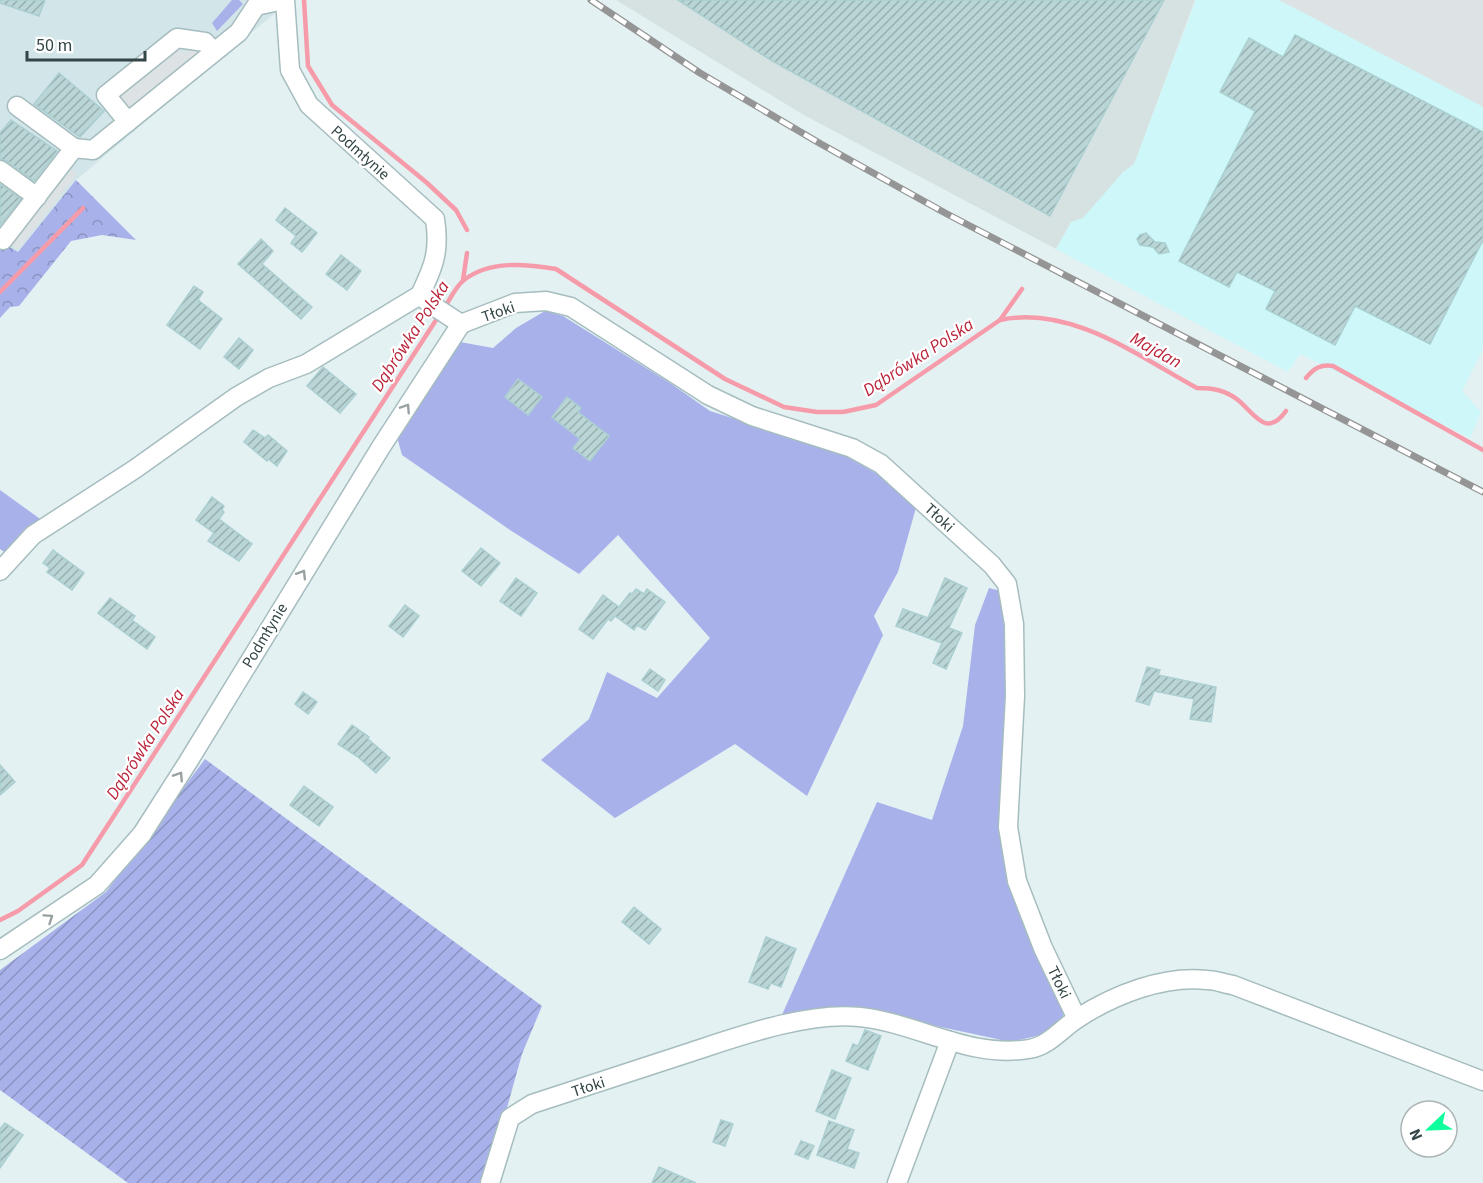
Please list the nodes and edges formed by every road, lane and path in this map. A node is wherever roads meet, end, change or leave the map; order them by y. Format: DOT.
graph roads {
  1 [pos="284,0"];
  2 [pos="214,52"];
  3 [pos="16,106"];
  4 [pos="128,122"];
  5 [pos="74,148"];
  6 [pos="0,170"];
  7 [pos="36,197"];
  8 [pos="3,240"];
  9 [pos="425,299"];
  10 [pos="457,321"];
  11 [pos="0,571"];
  12 [pos="0,950"];
  13 [pos="1077,1019"];
  14 [pos="950,1041"];
  15 [pos="1483,1082"];
  16 [pos="490,1183"];
  17 [pos="897,1183"];
  1 -- 2 [label="street"];
  1 -- 9 [label="street, Podmłynie"];
  2 -- 4 [label="street"];
  2 -- 4 [label="street"];
  3 -- 5 [label="street"];
  4 -- 5 [label="street"];
  5 -- 7 [label="street"];
  6 -- 7 [label="street"];
  7 -- 8 [label="street"];
  9 -- 10 [label="street"];
  9 -- 11 [label="street"];
  12 -- 10 [label="street, Podmłynie, one-way"];
  10 -- 13 [label="street, Tłoki"];
  13 -- 14 [label="street, Tłoki"];
  13 -- 15 [label="street, Tłoki"];
  14 -- 16 [label="street, Tłoki"];
  14 -- 17 [label="street"];
}
